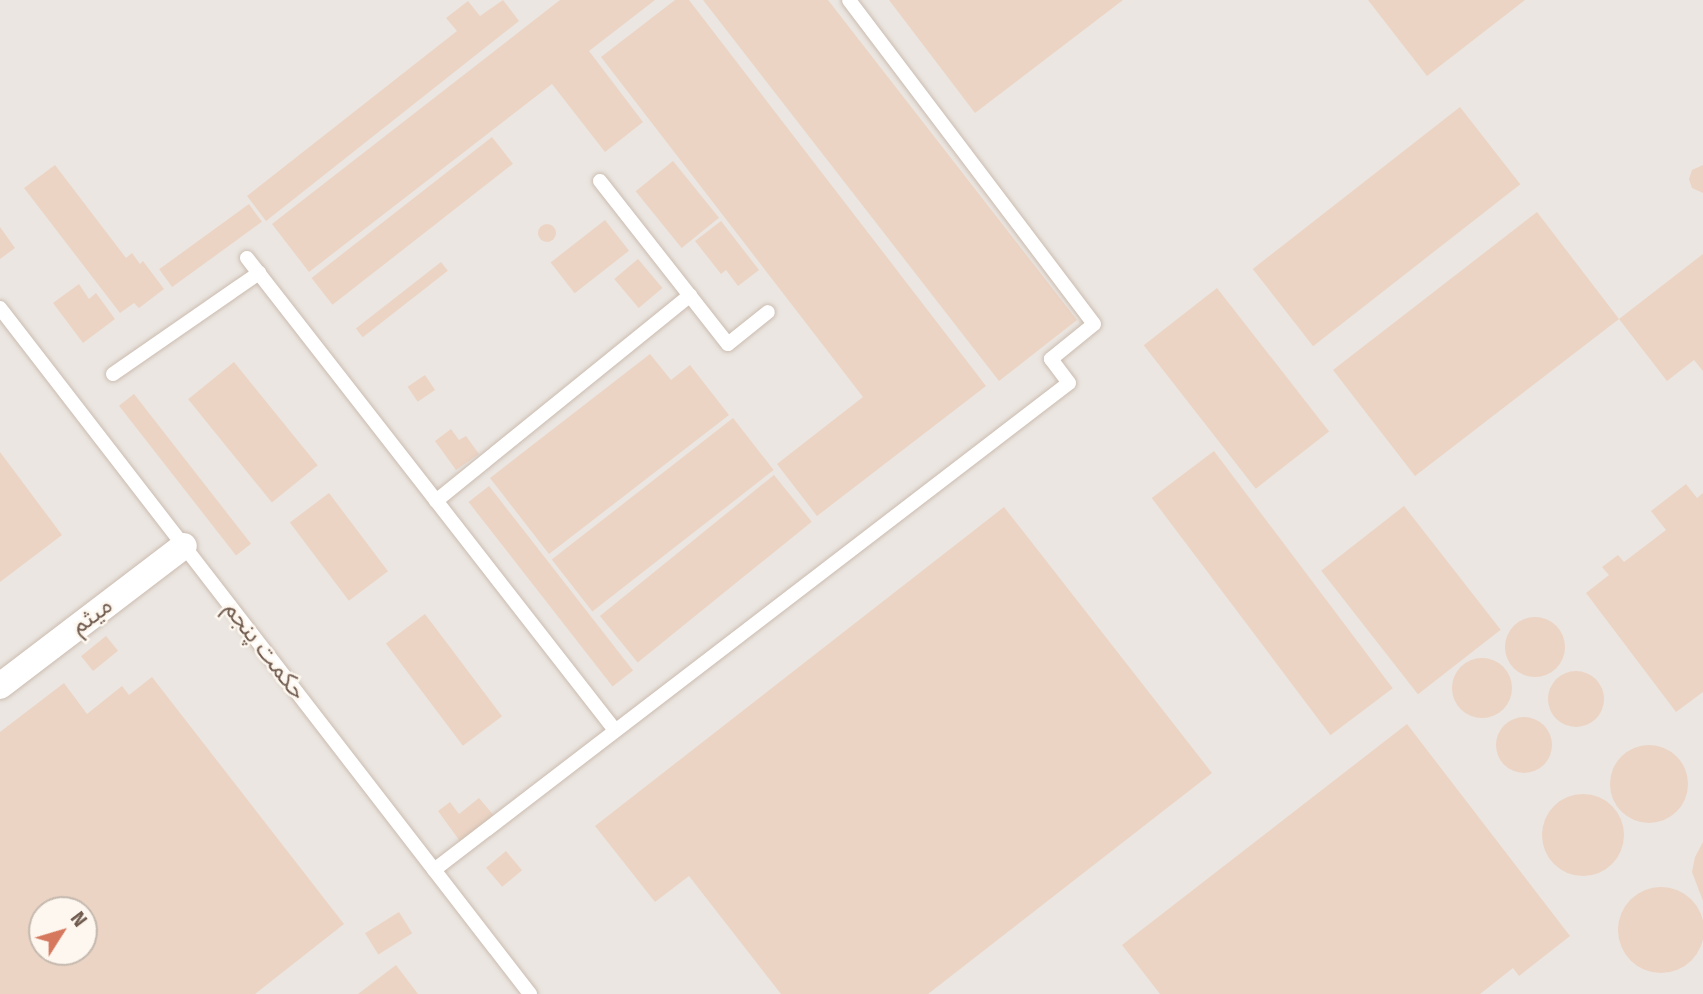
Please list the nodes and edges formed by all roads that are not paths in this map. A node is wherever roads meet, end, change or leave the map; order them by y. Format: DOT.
graph roads {
  1 [pos="849,0"];
  2 [pos="600,181"];
  3 [pos="247,258"];
  4 [pos="259,273"];
  5 [pos="690,295"];
  6 [pos="0,307"];
  7 [pos="768,312"];
  8 [pos="113,374"];
  9 [pos="436,501"];
  10 [pos="184,546"];
  11 [pos="0,686"];
  12 [pos="614,729"];
  13 [pos="434,870"];
  14 [pos="530,994"];
  1 -- 12 [label="lane"];
  2 -- 5 [label="lane"];
  3 -- 4 [label="lane"];
  4 -- 8 [label="lane"];
  4 -- 9 [label="lane"];
  5 -- 7 [label="lane"];
  5 -- 9 [label="lane"];
  6 -- 10 [label="lane, حکمت پنجم"];
  9 -- 12 [label="lane"];
  10 -- 11 [label="street, میثم"];
  10 -- 13 [label="lane, حکمت پنجم"];
  12 -- 13 [label="lane"];
  13 -- 14 [label="lane, حکمت پنجم"];
}
